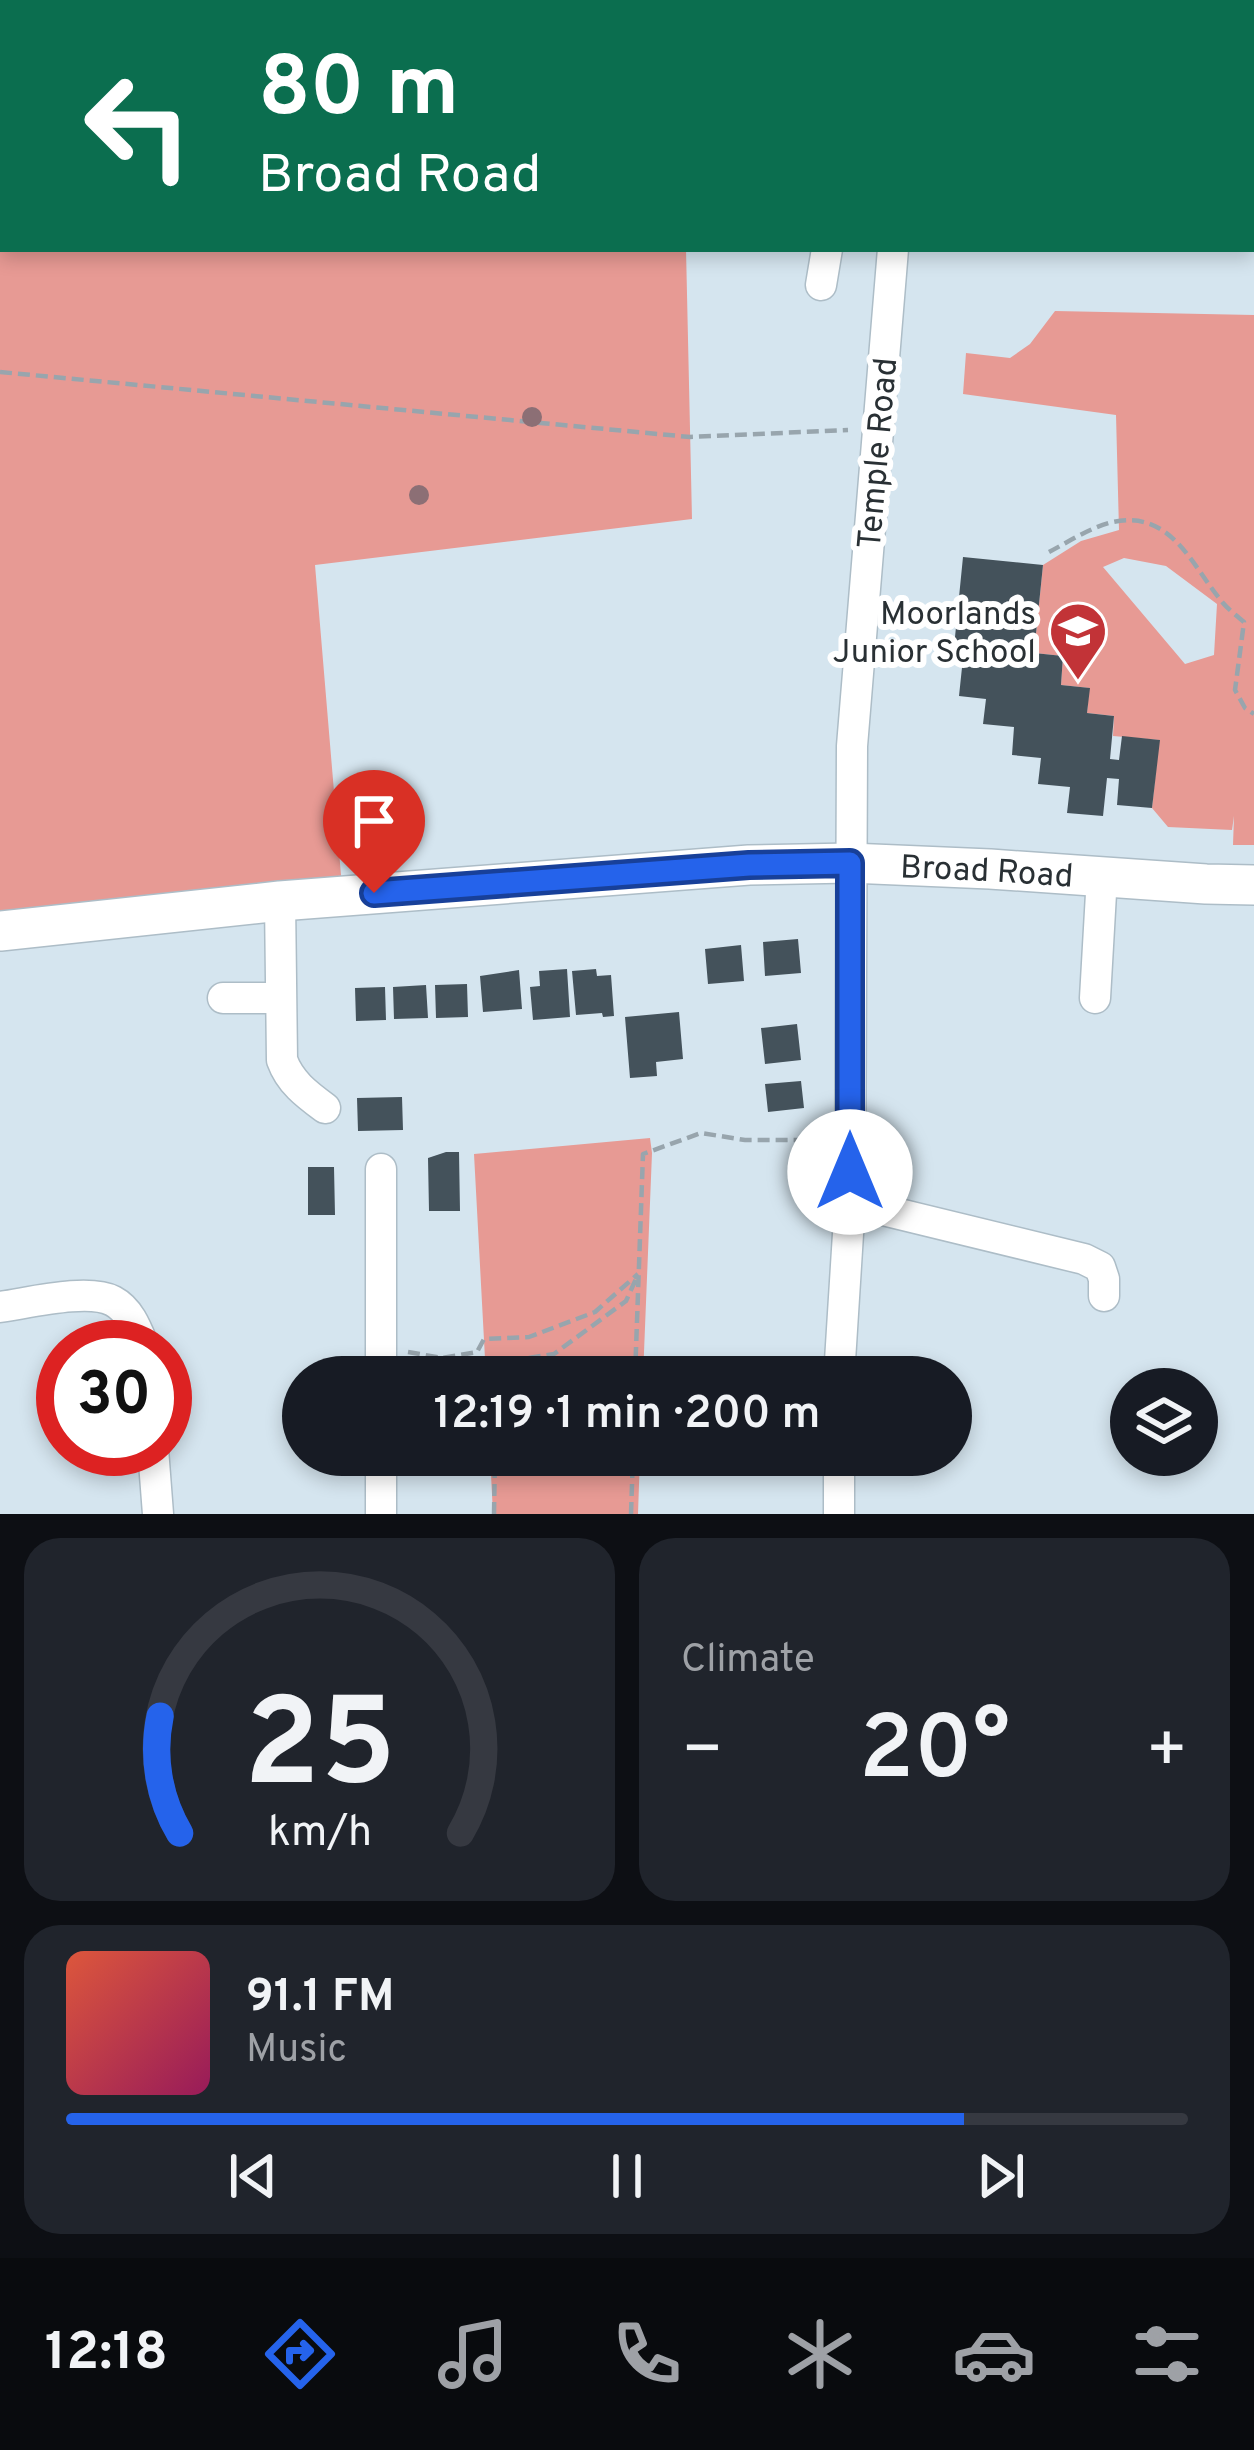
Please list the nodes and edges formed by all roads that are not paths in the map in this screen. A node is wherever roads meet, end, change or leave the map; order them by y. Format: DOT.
graph roads {
  1 [pos="826,252"];
  2 [pos="892,252"];
  3 [pos="821,285"];
  4 [pos="850,863"];
  5 [pos="1102,877"];
  6 [pos="1254,885"];
  7 [pos="280,901"];
  8 [pos="0,931"];
  9 [pos="223,998"];
  10 [pos="281,998"];
  11 [pos="1096,998"];
  12 [pos="325,1108"];
  13 [pos="381,1169"];
  14 [pos="850,1202"];
  15 [pos="1104,1296"];
  16 [pos="0,1307"];
  17 [pos="133,1320"];
  18 [pos="381,1356"];
  19 [pos="840,1356"];
  20 [pos="155,1476"];
  21 [pos="381,1476"];
  22 [pos="838,1476"];
  23 [pos="158,1514"];
  24 [pos="382,1514"];
  25 [pos="839,1514"];
  1 -- 3 [label="street"];
  2 -- 4 [label="street, Temple Road"];
  4 -- 5 [label="street, Broad Road"];
  4 -- 7 [label="street, Broad Road"];
  4 -- 14 [label="street, Temple Road"];
  5 -- 6 [label="street, Broad Road"];
  5 -- 11 [label="street"];
  7 -- 8 [label="street, Broad Road"];
  7 -- 10 [label="street"];
  9 -- 10 [label="street"];
  10 -- 12 [label="street"];
  13 -- 18 [label="street"];
  14 -- 15 [label="street"];
  14 -- 19 [label="street, Temple Road"];
  16 -- 17 [label="street"];
  20 -- 23 [label="street"];
  21 -- 24 [label="street"];
  22 -- 25 [label="street"];
}
